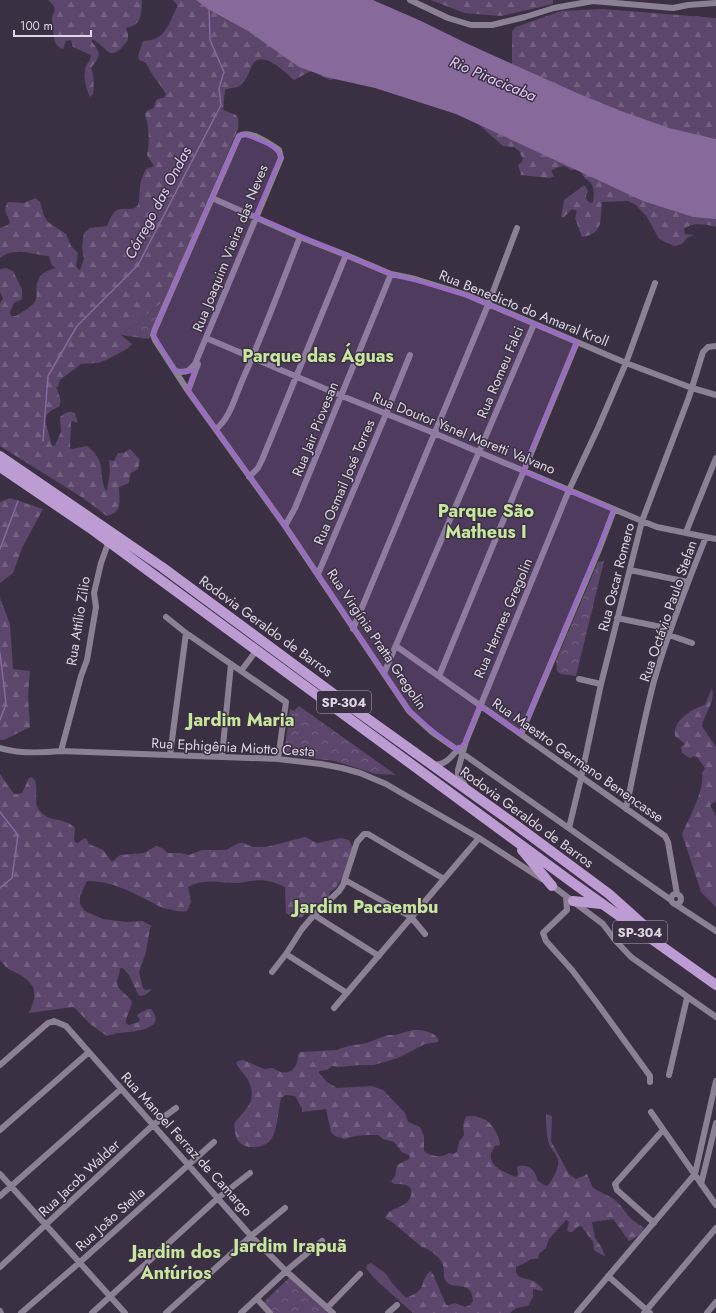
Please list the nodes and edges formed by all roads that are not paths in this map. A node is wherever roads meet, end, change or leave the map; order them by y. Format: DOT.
graph roads {
  1 [pos="410,0"];
  2 [pos="716,4"];
  3 [pos="212,198"];
  4 [pos="255,216"];
  5 [pos="517,228"];
  6 [pos="300,237"];
  7 [pos="346,255"];
  8 [pos="391,274"];
  9 [pos="655,283"];
  10 [pos="488,305"];
  11 [pos="534,324"];
  12 [pos="206,338"];
  13 [pos="577,342"];
  14 [pos="716,346"];
  15 [pos="199,354"];
  16 [pos="410,356"];
  17 [pos="252,358"];
  18 [pos="626,363"];
  19 [pos="175,371"];
  20 [pos="296,376"];
  21 [pos="692,388"];
  22 [pos="188,391"];
  23 [pos="716,394"];
  24 [pos="342,396"];
  25 [pos="386,414"];
  26 [pos="216,429"];
  27 [pos="434,434"];
  28 [pos="478,453"];
  29 [pos="0,457"];
  30 [pos="716,458"];
  31 [pos="0,467"];
  32 [pos="523,471"];
  33 [pos="13,476"];
  34 [pos="249,477"];
  35 [pos="569,490"];
  36 [pos="614,510"];
  37 [pos="642,521"];
  38 [pos="285,526"];
  39 [pos="686,532"];
  40 [pos="706,537"];
  41 [pos="716,539"];
  42 [pos="108,541"];
  43 [pos="630,570"];
  44 [pos="318,574"];
  45 [pos="688,582"];
  46 [pos="190,602"];
  47 [pos="166,617"];
  48 [pos="618,618"];
  49 [pos="353,629"];
  50 [pos="670,632"];
  51 [pos="186,633"];
  52 [pos="692,643"];
  53 [pos="396,646"];
  54 [pos="253,655"];
  55 [pos="231,664"];
  56 [pos="241,671"];
  57 [pos="384,673"];
  58 [pos="439,676"];
  59 [pos="579,679"];
  60 [pos="601,684"];
  61 [pos="317,694"];
  62 [pos="480,706"];
  63 [pos="521,734"];
  64 [pos="0,748"];
  65 [pos="62,751"];
  66 [pos="460,752"];
  67 [pos="170,755"];
  68 [pos="222,756"];
  69 [pos="278,759"];
  70 [pos="471,759"];
  71 [pos="432,765"];
  72 [pos="458,766"];
  73 [pos="582,778"];
  74 [pos="474,796"];
  75 [pos="626,809"];
  76 [pos="569,828"];
  77 [pos="510,836"];
  78 [pos="479,838"];
  79 [pos="444,879"];
  80 [pos="345,880"];
  81 [pos="552,886"];
  82 [pos="570,898"];
  83 [pos="673,902"];
  84 [pos="602,904"];
  85 [pos="314,915"];
  86 [pos="411,917"];
  87 [pos="716,932"];
  88 [pos="424,934"];
  89 [pos="286,954"];
  90 [pos="379,956"];
  91 [pos="679,959"];
  92 [pos="272,972"];
  93 [pos="716,985"];
  94 [pos="347,993"];
  95 [pos="687,998"];
  96 [pos="334,1008"];
  97 [pos="716,1017"];
  98 [pos="89,1052"];
  99 [pos="0,1065"];
  100 [pos="669,1074"];
  101 [pos="650,1082"];
  102 [pos="716,1082"];
  103 [pos="121,1089"];
  104 [pos="176,1108"];
  105 [pos="651,1112"];
  106 [pos="716,1119"];
  107 [pos="716,1123"];
  108 [pos="153,1125"];
  109 [pos="706,1127"];
  110 [pos="0,1130"];
  111 [pos="663,1130"];
  112 [pos="214,1142"];
  113 [pos="188,1164"];
  114 [pos="250,1173"];
  115 [pos="0,1174"];
  116 [pos="695,1174"];
  117 [pos="701,1184"];
  118 [pos="11,1186"];
  119 [pos="0,1196"];
  120 [pos="218,1198"];
  121 [pos="716,1205"];
  122 [pos="285,1208"];
  123 [pos="654,1223"];
  124 [pos="45,1226"];
  125 [pos="716,1228"];
  126 [pos="251,1236"];
  127 [pos="322,1241"];
  128 [pos="79,1263"];
  129 [pos="0,1267"];
  130 [pos="286,1271"];
  131 [pos="360,1274"];
  132 [pos="608,1276"];
  133 [pos="110,1297"];
  134 [pos="257,1299"];
  135 [pos="716,1302"];
  136 [pos="397,1305"];
  137 [pos="327,1308"];
  138 [pos="647,1312"];
  139 [pos="21,1313"];
  140 [pos="92,1313"];
  141 [pos="125,1313"];
  142 [pos="166,1313"];
  143 [pos="241,1313"];
  144 [pos="270,1313"];
  145 [pos="333,1313"];
  146 [pos="388,1313"];
  147 [pos="577,1313"];
  148 [pos="707,1313"];
  1 -- 2 [label="street"];
  3 -- 4 [label="street, Rua Benedicto do Amaral Kroll"];
  3 -- 4 [label="street, Rua Joaquim Vieira das Neves"];
  3 -- 19 [label="street, Rua Virgínia Pratta Gregolin"];
  4 -- 6 [label="street, Rua Benedicto do Amaral Kroll"];
  4 -- 12 [label="street, Rua Joaquim Vieira das Neves"];
  5 -- 10 [label="street"];
  6 -- 7 [label="street, Rua Benedicto do Amaral Kroll"];
  6 -- 17 [label="street"];
  7 -- 8 [label="street, Rua Benedicto do Amaral Kroll"];
  7 -- 20 [label="street"];
  8 -- 10 [label="street, Rua Benedicto do Amaral Kroll"];
  8 -- 24 [label="street, Rua Jair Piovesan"];
  9 -- 18 [label="street, Rua Hermes Gregolin"];
  10 -- 11 [label="street, Rua Benedicto do Amaral Kroll"];
  10 -- 27 [label="street"];
  11 -- 13 [label="street, Rua Benedicto do Amaral Kroll"];
  11 -- 28 [label="street, Rua Romeu Falci"];
  12 -- 15 [label="street, Rua Joaquim Vieira das Neves"];
  12 -- 17 [label="street, Rua Doutor Ysnel Moretti Valvano"];
  13 -- 18 [label="street, Rua Benedicto do Amaral Kroll"];
  13 -- 32 [label="street"];
  14 -- 21 [label="street, Rua Oscar Romero"];
  15 -- 19 [label="street, Rua Joaquim Vieira das Neves"];
  15 -- 22 [label="street, Rua Joaquim Vieira das Neves"];
  16 -- 25 [label="street, Rua Osmail José Torres"];
  17 -- 20 [label="street, Rua Doutor Ysnel Moretti Valvano"];
  17 -- 26 [label="street"];
  18 -- 21 [label="street, Rua Benedicto do Amaral Kroll"];
  18 -- 35 [label="street, Rua Hermes Gregolin"];
  19 -- 22 [label="street, Rua Virgínia Pratta Gregolin"];
  20 -- 24 [label="street, Rua Doutor Ysnel Moretti Valvano"];
  20 -- 34 [label="street"];
  21 -- 23 [label="street, Rua Benedicto do Amaral Kroll"];
  21 -- 37 [label="street, Rua Oscar Romero"];
  22 -- 26 [label="street, Rua Virgínia Pratta Gregolin"];
  24 -- 25 [label="street, Rua Doutor Ysnel Moretti Valvano"];
  24 -- 38 [label="street, Rua Jair Piovesan"];
  25 -- 27 [label="street, Rua Doutor Ysnel Moretti Valvano"];
  25 -- 44 [label="street, Rua Osmail José Torres"];
  26 -- 34 [label="street, Rua Virgínia Pratta Gregolin"];
  27 -- 28 [label="street, Rua Doutor Ysnel Moretti Valvano"];
  27 -- 49 [label="street"];
  28 -- 32 [label="street, Rua Doutor Ysnel Moretti Valvano"];
  28 -- 53 [label="street, Rua Romeu Falci"];
  29 -- 33 [label="highway"];
  29 -- 71 [label="highway, Rodovia Geraldo de Barros / SP-304"];
  30 -- 39 [label="street"];
  31 -- 33 [label="highway, Rodovia Geraldo de Barros / SP-304"];
  32 -- 35 [label="street, Rua Doutor Ysnel Moretti Valvano"];
  32 -- 58 [label="street"];
  33 -- 42 [label="highway, Rodovia Geraldo de Barros / SP-304"];
  34 -- 38 [label="street, Rua Virgínia Pratta Gregolin"];
  35 -- 36 [label="street, Rua Doutor Ysnel Moretti Valvano"];
  35 -- 62 [label="street, Rua Hermes Gregolin"];
  36 -- 37 [label="street, Rua Doutor Ysnel Moretti Valvano"];
  36 -- 63 [label="street"];
  37 -- 39 [label="street, Rua Doutor Ysnel Moretti Valvano"];
  37 -- 43 [label="street, Rua Oscar Romero"];
  38 -- 44 [label="street, Rua Virgínia Pratta Gregolin"];
  39 -- 40 [label="street, Rua Doutor Ysnel Moretti Valvano"];
  40 -- 41 [label="street, Rua Doutor Ysnel Moretti Valvano"];
  40 -- 45 [label="street, Rua Octávio Paulo Stefan"];
  42 -- 46 [label="highway, Rodovia Geraldo de Barros / SP-304"];
  42 -- 65 [label="street, Rua Attílio Zilio"];
  43 -- 45 [label="street"];
  43 -- 48 [label="street, Rua Oscar Romero"];
  44 -- 49 [label="street, Rua Virgínia Pratta Gregolin"];
  45 -- 50 [label="street, Rua Octávio Paulo Stefan"];
  46 -- 54 [label="highway"];
  46 -- 61 [label="highway, Rodovia Geraldo de Barros / SP-304"];
  47 -- 51 [label="street"];
  48 -- 50 [label="street"];
  48 -- 60 [label="street, Rua Oscar Romero"];
  49 -- 57 [label="street, Rua Virgínia Pratta Gregolin"];
  50 -- 52 [label="street"];
  50 -- 75 [label="street, Rua Octávio Paulo Stefan"];
  51 -- 55 [label="street"];
  51 -- 67 [label="street"];
  53 -- 57 [label="street, Rua Romeu Falci"];
  53 -- 58 [label="street, Rua Maestro Germano Benencasse"];
  54 -- 56 [label="street"];
  54 -- 61 [label="highway"];
  55 -- 56 [label="street"];
  55 -- 68 [label="street"];
  56 -- 69 [label="street"];
  57 -- 66 [label="street, Rua Virgínia Pratta Gregolin"];
  58 -- 62 [label="street, Rua Maestro Germano Benencasse"];
  59 -- 60 [label="street"];
  60 -- 73 [label="street, Rua Oscar Romero"];
  61 -- 77 [label="highway, Rodovia Geraldo de Barros / SP-304"];
  62 -- 63 [label="street, Rua Maestro Germano Benencasse"];
  62 -- 66 [label="street, Rua Hermes Gregolin"];
  63 -- 73 [label="street, Rua Maestro Germano Benencasse"];
  64 -- 65 [label="street, Rua Ephigênia Miotto Cesta"];
  65 -- 67 [label="street, Rua Ephigênia Miotto Cesta"];
  66 -- 70 [label="street, Rua Virgínia Pratta Gregolin"];
  66 -- 71 [label="street, Rua Hermes Gregolin"];
  66 -- 72 [label="street, Rua Hermes Gregolin"];
  67 -- 68 [label="street, Rua Ephigênia Miotto Cesta"];
  68 -- 69 [label="street, Rua Ephigênia Miotto Cesta"];
  69 -- 78 [label="street, Rua Ephigênia Miotto Cesta"];
  70 -- 72 [label="street"];
  70 -- 76 [label="street, Rua Virgínia Pratta Gregolin"];
  71 -- 74 [label="highway, Rodovia Geraldo de Barros / SP-304"];
  72 -- 74 [label="street"];
  73 -- 75 [label="street, Rua Maestro Germano Benencasse"];
  73 -- 76 [label="street, Rua Oscar Romero"];
  74 -- 91 [label="highway, Rodovia Geraldo de Barros / SP-304"];
  75 -- 83 [label="street, Rua Maestro Germano Benencasse"];
  76 -- 83 [label="street, Rua Virgínia Pratta Gregolin"];
  77 -- 81 [label="highway"];
  77 -- 84 [label="highway, Rodovia Geraldo de Barros / SP-304"];
  78 -- 79 [label="street"];
  78 -- 81 [label="street, Rua Ephigênia Miotto Cesta"];
  79 -- 80 [label="street"];
  79 -- 86 [label="street"];
  80 -- 85 [label="street"];
  80 -- 86 [label="street"];
  81 -- 82 [label="street, Rua Ephigênia Miotto Cesta"];
  82 -- 84 [label="highway"];
  82 -- 95 [label="street, Rua Ephigênia Miotto Cesta"];
  82 -- 101 [label="street"];
  83 -- 87 [label="street, Rua Virgínia Pratta Gregolin"];
  84 -- 91 [label="highway, Rodovia Geraldo de Barros / SP-304"];
  85 -- 89 [label="street"];
  85 -- 90 [label="street"];
  86 -- 88 [label="street"];
  86 -- 90 [label="street"];
  89 -- 92 [label="street"];
  89 -- 94 [label="street"];
  90 -- 94 [label="street"];
  91 -- 93 [label="highway, Rodovia Geraldo de Barros / SP-304"];
  94 -- 96 [label="street"];
  95 -- 97 [label="street, Rua Ephigênia Miotto Cesta"];
  95 -- 100 [label="street"];
  98 -- 99 [label="street, Rua Manoel Ferraz de Camargo"];
  98 -- 103 [label="street, Rua Manoel Ferraz de Camargo"];
  98 -- 110 [label="street"];
  102 -- 109 [label="street"];
  103 -- 108 [label="street, Rua Manoel Ferraz de Camargo"];
  103 -- 118 [label="street"];
  104 -- 108 [label="street, Rua Jacob Walder"];
  105 -- 111 [label="street"];
  106 -- 109 [label="street"];
  107 -- 117 [label="street"];
  108 -- 113 [label="street, Rua Manoel Ferraz de Camargo"];
  108 -- 124 [label="street, Rua Jacob Walder"];
  109 -- 116 [label="street"];
  111 -- 116 [label="street"];
  111 -- 123 [label="street"];
  112 -- 113 [label="street, Rua João Stella"];
  113 -- 120 [label="street, Rua Manoel Ferraz de Camargo"];
  113 -- 128 [label="street, Rua João Stella"];
  114 -- 120 [label="street"];
  115 -- 118 [label="street"];
  116 -- 117 [label="street"];
  116 -- 123 [label="street"];
  117 -- 121 [label="street"];
  118 -- 119 [label="street"];
  118 -- 124 [label="street"];
  120 -- 126 [label="street, Rua Manoel Ferraz de Camargo"];
  120 -- 133 [label="street"];
  122 -- 126 [label="street"];
  123 -- 132 [label="street"];
  124 -- 128 [label="street"];
  124 -- 129 [label="street, Rua Jacob Walder"];
  125 -- 138 [label="street"];
  126 -- 130 [label="street, Rua Manoel Ferraz de Camargo"];
  126 -- 142 [label="street"];
  127 -- 130 [label="street"];
  128 -- 133 [label="street"];
  128 -- 139 [label="street, Rua João Stella"];
  130 -- 134 [label="street"];
  130 -- 137 [label="street, Rua Manoel Ferraz de Camargo"];
  131 -- 137 [label="street"];
  132 -- 138 [label="street"];
  132 -- 147 [label="street"];
  133 -- 140 [label="street"];
  133 -- 141 [label="street"];
  134 -- 143 [label="street"];
  134 -- 144 [label="street"];
  135 -- 148 [label="street"];
  136 -- 146 [label="street"];
  137 -- 145 [label="street, Rua Manoel Ferraz de Camargo"];
}
